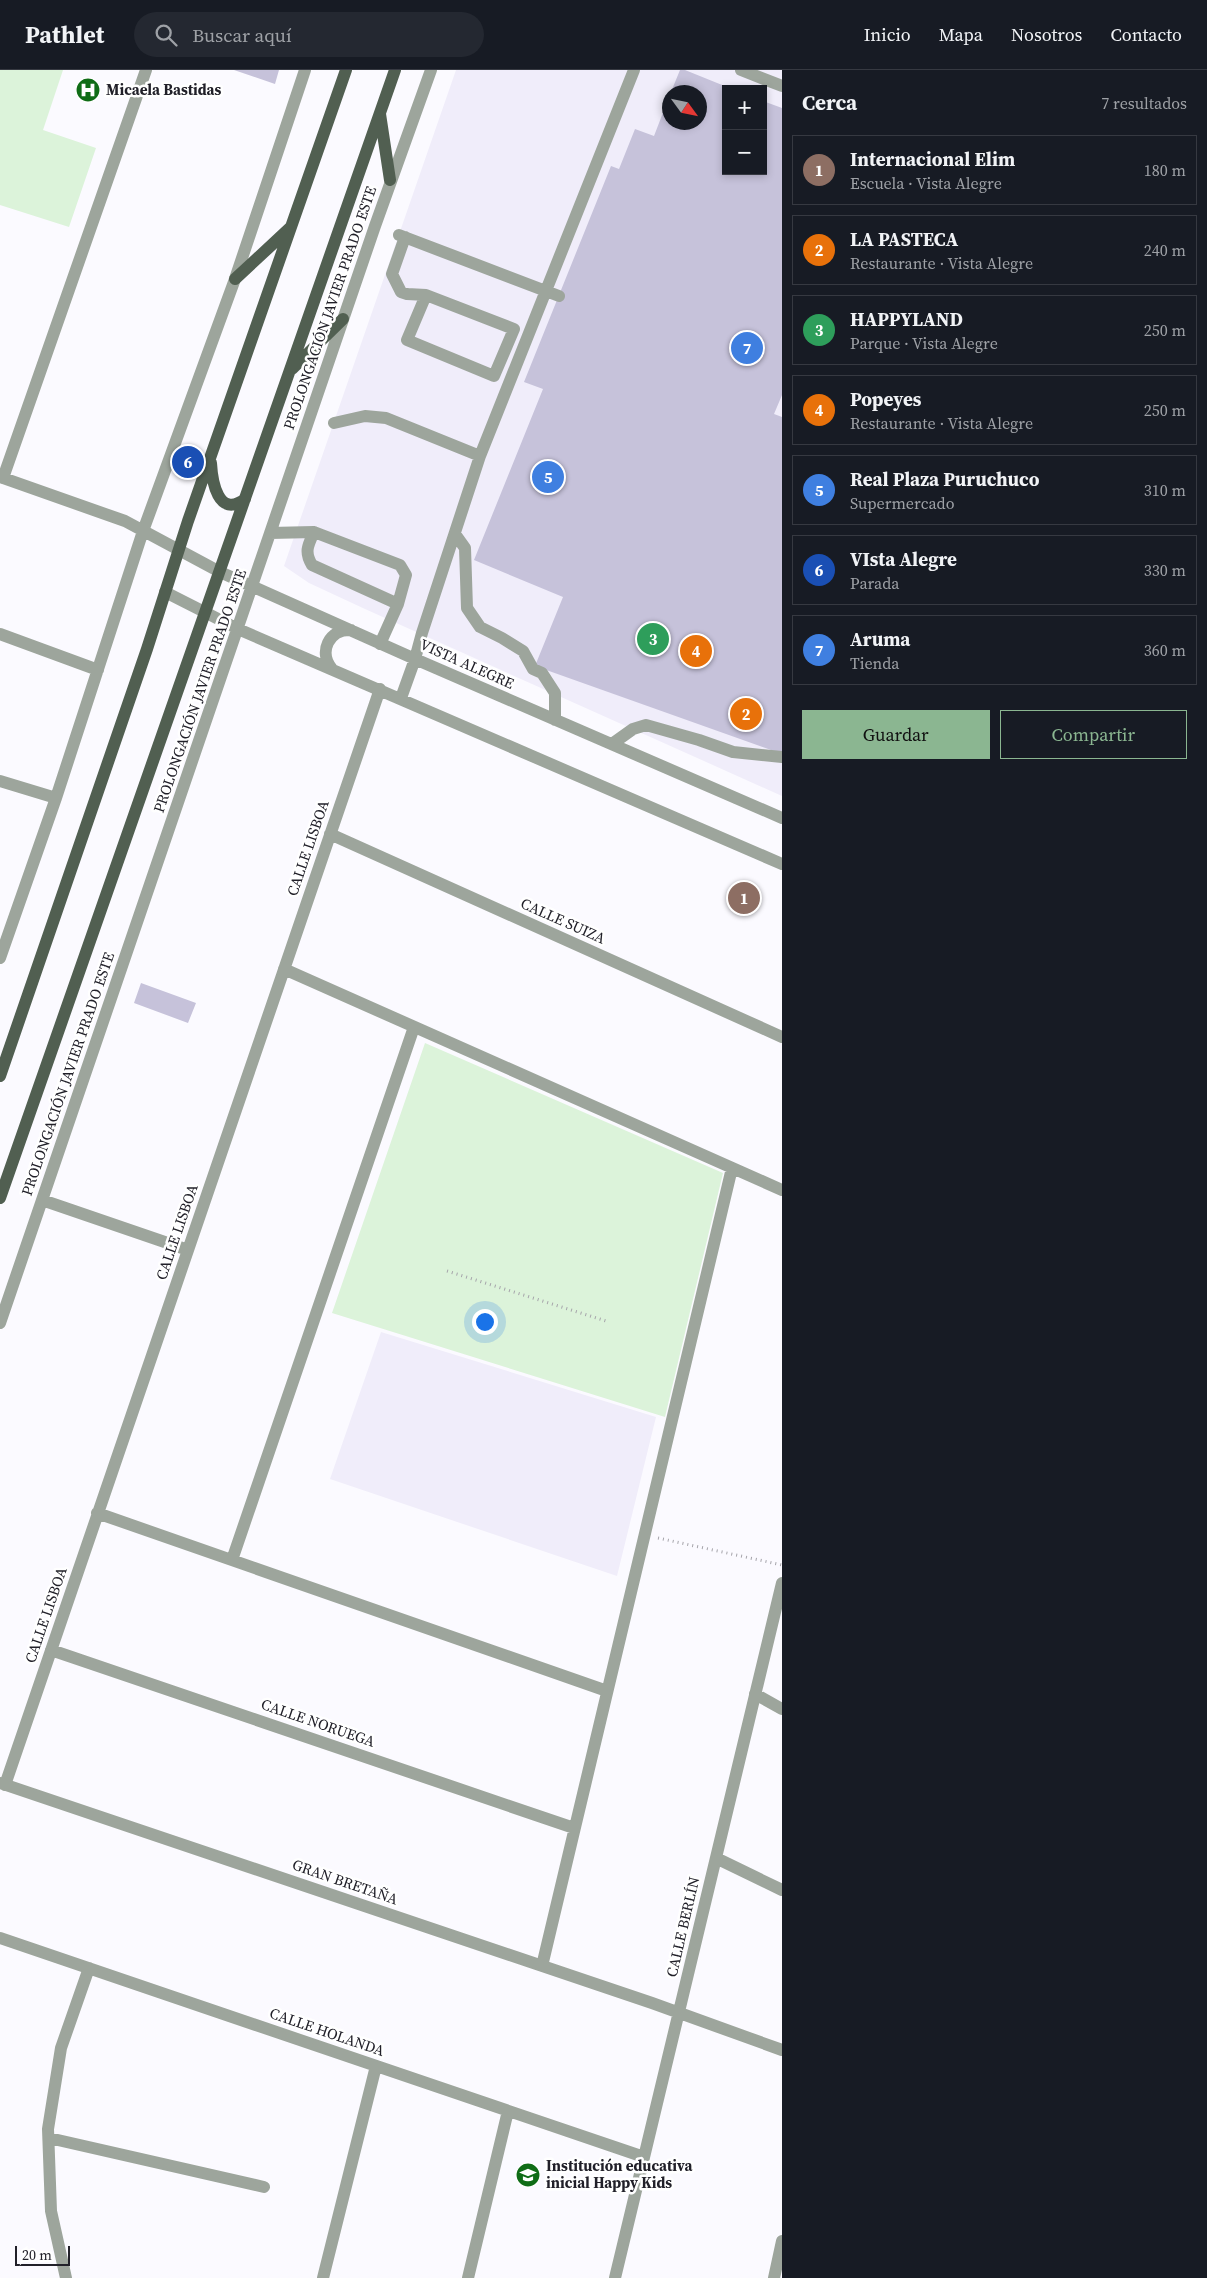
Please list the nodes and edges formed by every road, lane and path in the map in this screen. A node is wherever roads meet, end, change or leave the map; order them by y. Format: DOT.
graph roads {
  1 [pos="146,70"];
  2 [pos="305,70"];
  3 [pos="346,70"];
  4 [pos="395,70"];
  5 [pos="431,70"];
  6 [pos="634,70"];
  7 [pos="741,70"];
  8 [pos="782,86"];
  9 [pos="380,111"];
  10 [pos="390,180"];
  11 [pos="293,226"];
  12 [pos="235,279"];
  13 [pos="546,291"];
  14 [pos="426,295"];
  15 [pos="559,296"];
  16 [pos="343,319"];
  17 [pos="290,370"];
  18 [pos="334,423"];
  19 [pos="480,456"];
  20 [pos="210,458"];
  21 [pos="2,477"];
  22 [pos="245,499"];
  23 [pos="143,531"];
  24 [pos="314,532"];
  25 [pos="270,533"];
  26 [pos="455,534"];
  27 [pos="179,550"];
  28 [pos="220,572"];
  29 [pos="253,586"];
  30 [pos="165,592"];
  31 [pos="398,604"];
  32 [pos="205,614"];
  33 [pos="238,629"];
  34 [pos="351,630"];
  35 [pos="0,634"];
  36 [pos="380,644"];
  37 [pos="415,659"];
  38 [pos="332,669"];
  39 [pos="98,670"];
  40 [pos="380,689"];
  41 [pos="401,698"];
  42 [pos="555,720"];
  43 [pos="612,744"];
  44 [pos="782,757"];
  45 [pos="0,781"];
  46 [pos="56,798"];
  47 [pos="782,818"];
  48 [pos="330,834"];
  49 [pos="782,864"];
  50 [pos="0,958"];
  51 [pos="284,969"];
  52 [pos="414,1027"];
  53 [pos="782,1037"];
  54 [pos="0,1076"];
  55 [pos="732,1168"];
  56 [pos="782,1190"];
  57 [pos="0,1198"];
  58 [pos="42,1200"];
  59 [pos="188,1250"];
  60 [pos="447,1271"];
  61 [pos="606,1321"];
  62 [pos="0,1323"];
  63 [pos="97,1513"];
  64 [pos="644,1535"];
  65 [pos="232,1560"];
  66 [pos="782,1565"];
  67 [pos="782,1582"];
  68 [pos="51,1650"];
  69 [pos="607,1691"];
  70 [pos="755,1694"];
  71 [pos="782,1709"];
  72 [pos="2,1784"];
  73 [pos="574,1828"];
  74 [pos="716,1858"];
  75 [pos="782,1890"];
  76 [pos="0,1938"];
  77 [pos="542,1966"];
  78 [pos="88,1968"];
  79 [pos="680,2012"];
  80 [pos="782,2050"];
  81 [pos="376,2066"];
  82 [pos="508,2111"];
  83 [pos="48,2138"];
  84 [pos="644,2157"];
  85 [pos="264,2187"];
  86 [pos="782,2242"];
  87 [pos="66,2278"];
  88 [pos="323,2278"];
  89 [pos="468,2278"];
  90 [pos="615,2278"];
  91 [pos="774,2278"];
  1 -- 21 [label="street"];
  2 -- 12 [label="street"];
  3 -- 11 [label="main road"];
  4 -- 9 [label="main road, PROLONGACIÓN JAVIER PRADO ESTE"];
  5 -- 10 [label="street, PROLONGACIÓN JAVIER PRADO ESTE"];
  6 -- 13 [label="street"];
  7 -- 8 [label="street"];
  9 -- 10 [label="main road"];
  9 -- 17 [label="main road, PROLONGACIÓN JAVIER PRADO ESTE"];
  10 -- 16 [label="street, PROLONGACIÓN JAVIER PRADO ESTE"];
  11 -- 12 [label="main road"];
  11 -- 20 [label="main road"];
  12 -- 23 [label="street"];
  13 -- 14 [label="street"];
  13 -- 15 [label="street"];
  13 -- 19 [label="street"];
  14 -- 14 [label="street"];
  16 -- 17 [label="main road"];
  16 -- 25 [label="street, PROLONGACIÓN JAVIER PRADO ESTE"];
  17 -- 22 [label="main road, PROLONGACIÓN JAVIER PRADO ESTE"];
  18 -- 19 [label="street"];
  19 -- 26 [label="street"];
  20 -- 22 [label="main road"];
  20 -- 27 [label="main road"];
  21 -- 23 [label="street, VISTA ALEGRE"];
  22 -- 28 [label="main road, PROLONGACIÓN JAVIER PRADO ESTE"];
  23 -- 27 [label="street, VISTA ALEGRE"];
  23 -- 39 [label="street"];
  24 -- 25 [label="street"];
  24 -- 31 [label="street"];
  24 -- 31 [label="street"];
  25 -- 29 [label="street, PROLONGACIÓN JAVIER PRADO ESTE"];
  26 -- 37 [label="street"];
  26 -- 42 [label="street"];
  27 -- 28 [label="street, VISTA ALEGRE"];
  27 -- 30 [label="main road"];
  28 -- 29 [label="street, VISTA ALEGRE"];
  28 -- 32 [label="main road, PROLONGACIÓN JAVIER PRADO ESTE"];
  29 -- 33 [label="street, PROLONGACIÓN JAVIER PRADO ESTE"];
  29 -- 34 [label="street, VISTA ALEGRE"];
  30 -- 32 [label="street"];
  30 -- 54 [label="main road"];
  31 -- 36 [label="street"];
  32 -- 33 [label="street"];
  32 -- 57 [label="main road, PROLONGACIÓN JAVIER PRADO ESTE"];
  33 -- 38 [label="street"];
  33 -- 58 [label="street, PROLONGACIÓN JAVIER PRADO ESTE"];
  34 -- 36 [label="street, VISTA ALEGRE"];
  34 -- 38 [label="street"];
  35 -- 39 [label="street"];
  36 -- 37 [label="street, VISTA ALEGRE"];
  37 -- 41 [label="street"];
  37 -- 42 [label="street, VISTA ALEGRE"];
  38 -- 40 [label="street"];
  39 -- 46 [label="street"];
  40 -- 41 [label="street"];
  40 -- 48 [label="street, CALLE LISBOA"];
  41 -- 49 [label="street"];
  42 -- 43 [label="street, VISTA ALEGRE"];
  43 -- 44 [label="street"];
  43 -- 47 [label="street, VISTA ALEGRE"];
  45 -- 46 [label="street"];
  46 -- 50 [label="street"];
  48 -- 51 [label="street, CALLE LISBOA"];
  48 -- 53 [label="street, CALLE SUIZA"];
  51 -- 52 [label="street"];
  51 -- 59 [label="street, CALLE LISBOA"];
  52 -- 55 [label="street"];
  52 -- 65 [label="street"];
  55 -- 56 [label="street"];
  55 -- 64 [label="street"];
  58 -- 59 [label="street"];
  58 -- 62 [label="street, PROLONGACIÓN JAVIER PRADO ESTE"];
  59 -- 63 [label="street, CALLE LISBOA"];
  60 -- 61 [label="path"];
  63 -- 65 [label="street"];
  63 -- 68 [label="street, CALLE LISBOA"];
  64 -- 66 [label="path"];
  64 -- 69 [label="street"];
  65 -- 69 [label="street"];
  67 -- 70 [label="street, CALLE BERLÍN"];
  68 -- 72 [label="street, CALLE LISBOA"];
  68 -- 73 [label="street, CALLE NORUEGA"];
  69 -- 73 [label="street"];
  70 -- 71 [label="street"];
  70 -- 74 [label="street, CALLE BERLÍN"];
  72 -- 77 [label="street, GRAN BRETAÑA"];
  73 -- 77 [label="street"];
  74 -- 75 [label="street"];
  74 -- 79 [label="street, CALLE BERLÍN"];
  76 -- 78 [label="street, CALLE HOLANDA"];
  77 -- 79 [label="street, GRAN BRETAÑA"];
  78 -- 81 [label="street, CALLE HOLANDA"];
  78 -- 83 [label="street"];
  79 -- 80 [label="street, GRAN BRETAÑA"];
  79 -- 84 [label="street, CALLE BERLÍN"];
  81 -- 82 [label="street, CALLE HOLANDA"];
  81 -- 88 [label="street"];
  82 -- 84 [label="street, CALLE HOLANDA"];
  82 -- 89 [label="street"];
  83 -- 85 [label="street"];
  83 -- 87 [label="street"];
  84 -- 90 [label="street, CALLE BERLÍN"];
  86 -- 91 [label="street"];
}
